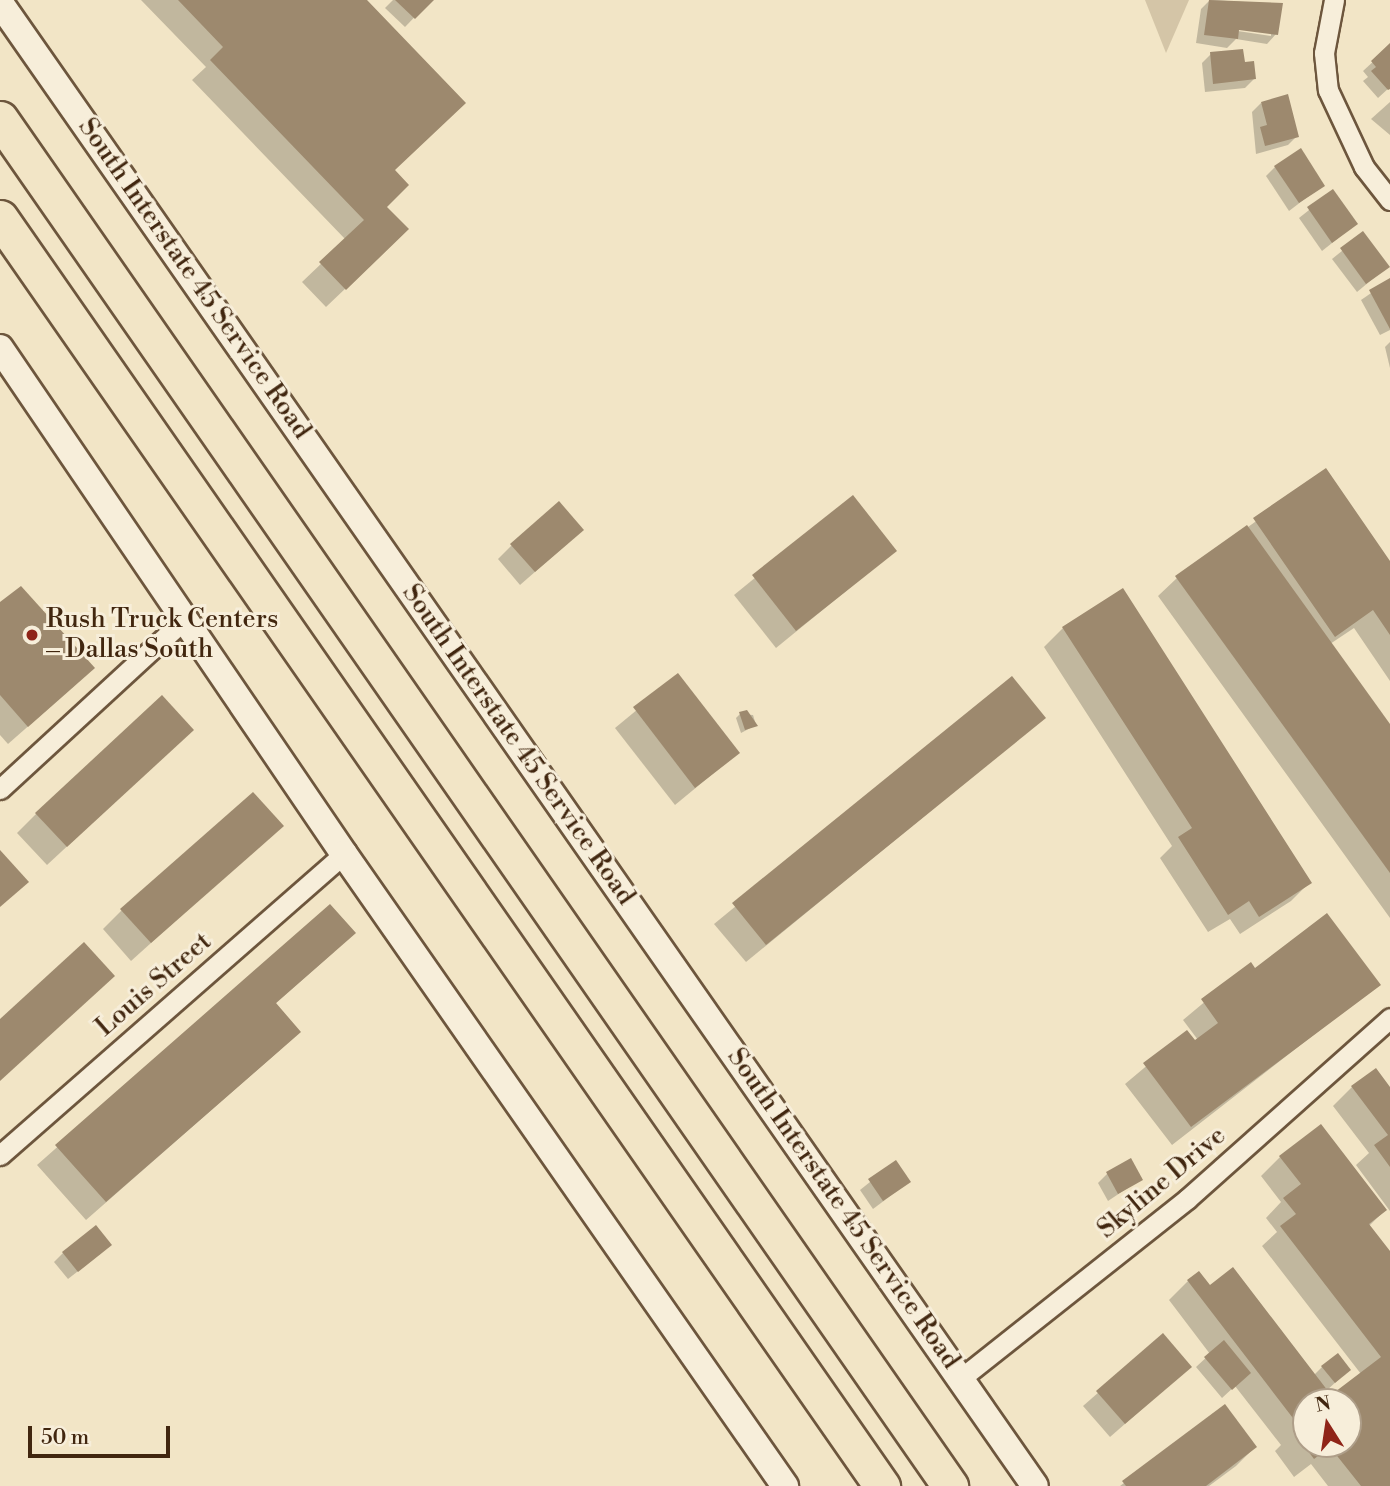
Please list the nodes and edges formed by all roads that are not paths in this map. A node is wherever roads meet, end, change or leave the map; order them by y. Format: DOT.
graph roads {
  1 [pos="1334,0"];
  2 [pos="0,3"];
  3 [pos="0,120"];
  4 [pos="1390,200"];
  5 [pos="0,218"];
  6 [pos="0,348"];
  7 [pos="184,621"];
  8 [pos="0,789"];
  9 [pos="344,854"];
  10 [pos="1390,1018"];
  11 [pos="3,1147"];
  12 [pos="960,1378"];
  13 [pos="785,1486"];
  14 [pos="882,1486"];
  15 [pos="950,1486"];
  16 [pos="1035,1486"];
  1 -- 4 [label="street"];
  2 -- 12 [label="main road, South Interstate 45 Service Road"];
  3 -- 15 [label="highway"];
  5 -- 14 [label="highway"];
  6 -- 7 [label="main road"];
  7 -- 8 [label="street"];
  7 -- 9 [label="main road"];
  9 -- 11 [label="street, Louis Street"];
  9 -- 13 [label="main road"];
  10 -- 12 [label="street, Skyline Drive"];
  12 -- 16 [label="main road, South Interstate 45 Service Road"];
}
